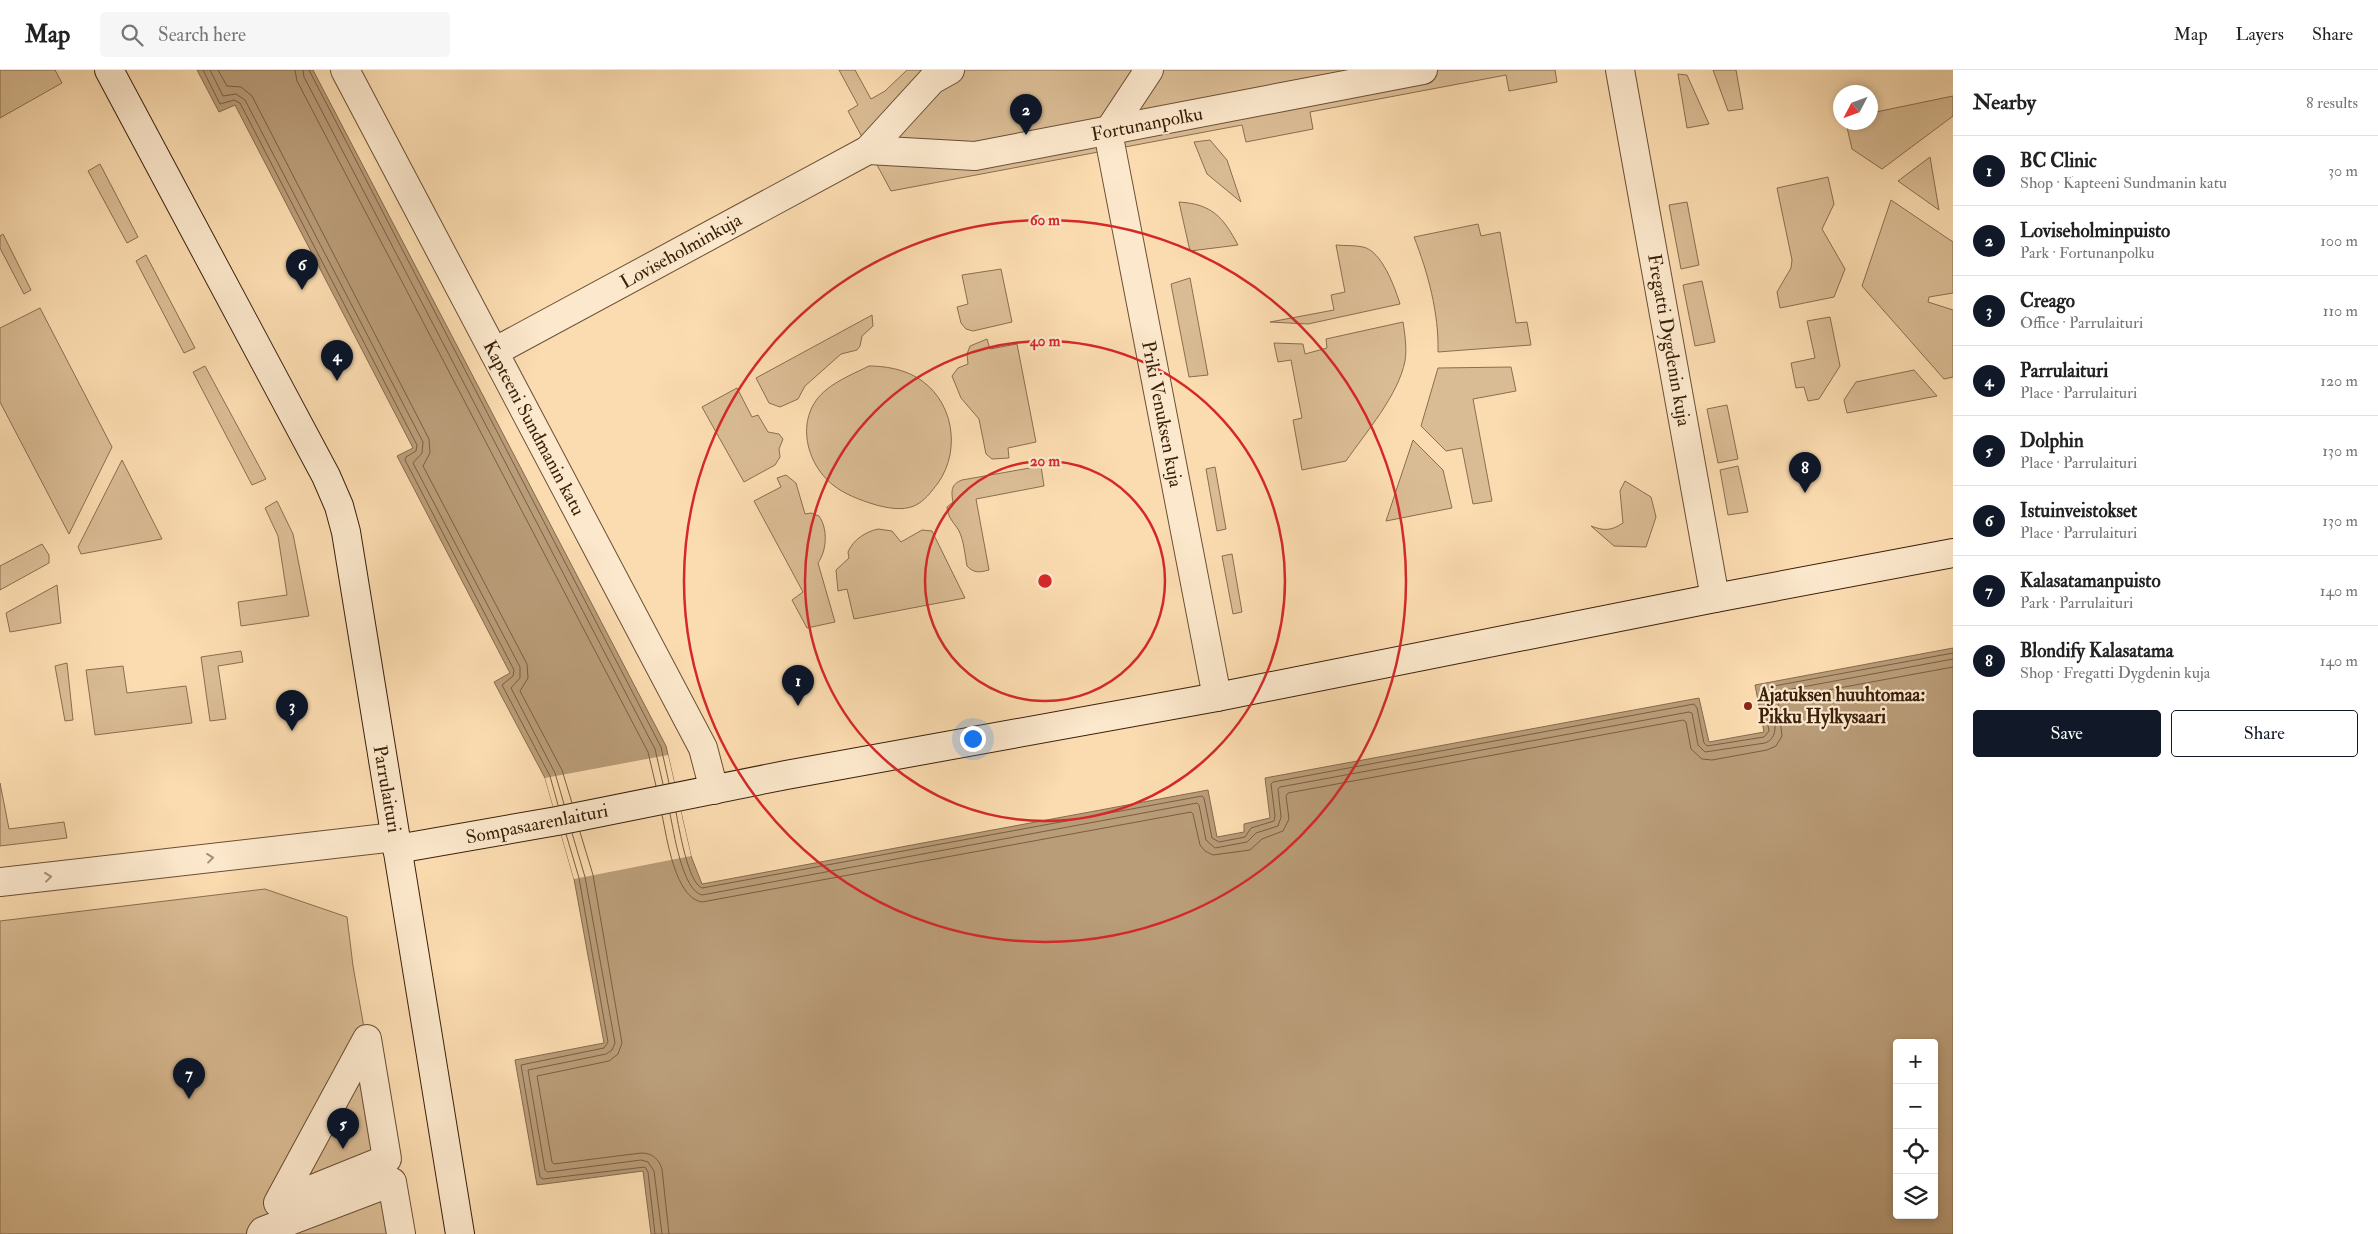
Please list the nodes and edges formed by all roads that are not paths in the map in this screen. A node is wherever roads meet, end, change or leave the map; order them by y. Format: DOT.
graph roads {
  1 [pos="109,70"];
  2 [pos="345,70"];
  3 [pos="1149,70"];
  4 [pos="1423,70"];
  5 [pos="937,73"];
  6 [pos="1621,76"];
  7 [pos="1108,132"];
  8 [pos="861,153"];
  9 [pos="494,352"];
  10 [pos="1953,554"];
  11 [pos="1715,598"];
  12 [pos="1217,697"];
  13 [pos="714,790"];
  14 [pos="396,843"];
  15 [pos="0,882"];
  16 [pos="367,1039"];
  17 [pos="261,1234"];
  18 [pos="401,1234"];
  19 [pos="460,1234"];
  1 -- 14 [label="street, Parrulaituri"];
  2 -- 9 [label="street, Kapteeni Sundmanin katu"];
  3 -- 7 [label="street"];
  4 -- 7 [label="street, Fortunanpolku"];
  5 -- 8 [label="street"];
  6 -- 11 [label="street, Fregatti Dygdenin kuja"];
  7 -- 8 [label="street, Fortunanpolku"];
  7 -- 12 [label="street, Priki Venuksen kuja"];
  8 -- 9 [label="street, Loviseholminkuja"];
  9 -- 13 [label="street, Kapteeni Sundmanin katu"];
  10 -- 11 [label="street, Sompasaarenlaituri"];
  11 -- 12 [label="street, Sompasaarenlaituri"];
  12 -- 13 [label="street, Sompasaarenlaituri"];
  13 -- 14 [label="street, Sompasaarenlaituri"];
  15 -- 14 [label="street, Sompasaarenlaituri, one-way"];
  14 -- 19 [label="street, Parrulaituri"];
  16 -- 16 [label="street"];
  17 -- 18 [label="street"];
}
